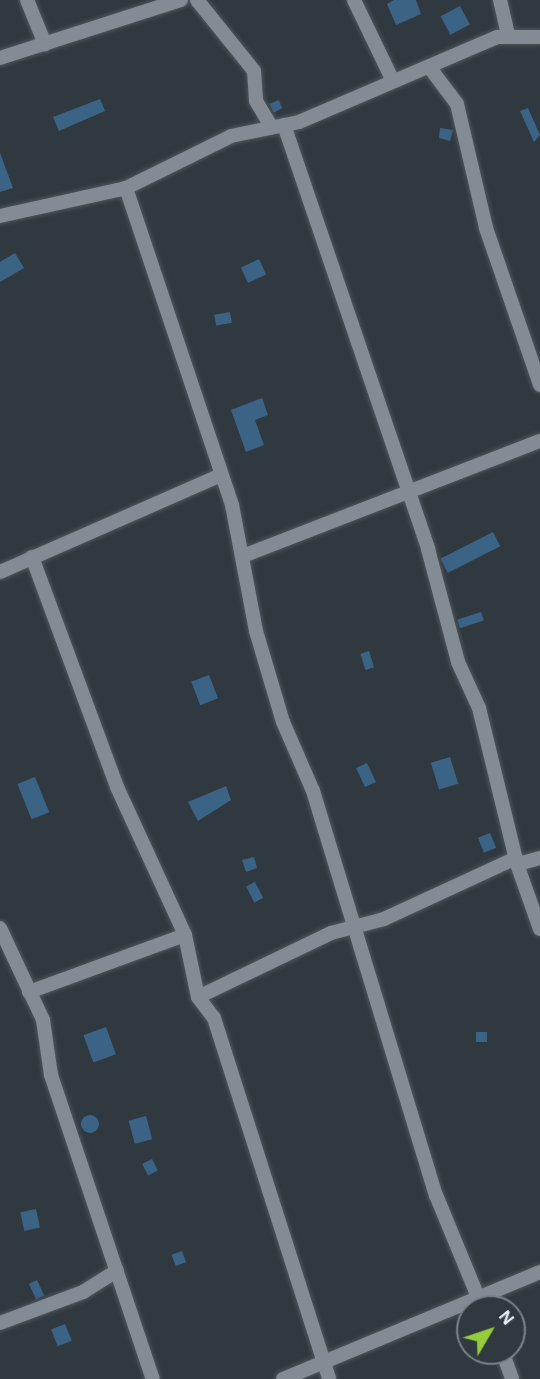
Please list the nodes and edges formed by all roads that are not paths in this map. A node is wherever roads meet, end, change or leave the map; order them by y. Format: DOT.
graph roads {
  1 [pos="27,0"];
  2 [pos="181,0"];
  3 [pos="197,0"];
  4 [pos="354,0"];
  5 [pos="500,0"];
  6 [pos="508,35"];
  7 [pos="540,37"];
  8 [pos="45,44"];
  9 [pos="0,58"];
  10 [pos="430,68"];
  11 [pos="393,80"];
  12 [pos="278,126"];
  13 [pos="126,188"];
  14 [pos="0,216"];
  15 [pos="540,385"];
  16 [pos="540,442"];
  17 [pos="221,475"];
  18 [pos="409,495"];
  19 [pos="243,556"];
  20 [pos="32,557"];
  21 [pos="0,572"];
  22 [pos="540,858"];
  23 [pos="517,861"];
  24 [pos="0,928"];
  25 [pos="352,928"];
  26 [pos="540,929"];
  27 [pos="185,935"];
  28 [pos="4,945"];
  29 [pos="29,992"];
  30 [pos="198,997"];
  31 [pos="117,1271"];
  32 [pos="540,1272"];
  33 [pos="476,1295"];
  34 [pos="495,1295"];
  35 [pos="456,1312"];
  36 [pos="0,1323"];
  37 [pos="324,1362"];
  38 [pos="153,1379"];
  39 [pos="283,1379"];
  40 [pos="329,1379"];
  1 -- 8 [label="street"];
  2 -- 8 [label="street"];
  3 -- 12 [label="street"];
  4 -- 11 [label="street"];
  5 -- 6 [label="street"];
  6 -- 7 [label="street"];
  6 -- 10 [label="street"];
  8 -- 9 [label="street"];
  10 -- 11 [label="street"];
  10 -- 15 [label="street"];
  11 -- 12 [label="street"];
  12 -- 13 [label="street"];
  12 -- 18 [label="street"];
  13 -- 14 [label="street"];
  13 -- 17 [label="street"];
  16 -- 18 [label="street"];
  17 -- 19 [label="street"];
  17 -- 20 [label="street"];
  18 -- 19 [label="street"];
  18 -- 23 [label="street"];
  19 -- 25 [label="street"];
  20 -- 21 [label="street"];
  20 -- 27 [label="street"];
  22 -- 23 [label="street"];
  23 -- 25 [label="street"];
  23 -- 26 [label="street"];
  24 -- 28 [label="street"];
  25 -- 30 [label="street"];
  25 -- 33 [label="street"];
  27 -- 29 [label="street"];
  27 -- 30 [label="street"];
  28 -- 29 [label="street"];
  29 -- 31 [label="street"];
  30 -- 37 [label="street"];
  31 -- 36 [label="street"];
  31 -- 38 [label="street"];
  32 -- 34 [label="street"];
  35 -- 37 [label="street"];
  37 -- 39 [label="street"];
  37 -- 40 [label="street"];
}
